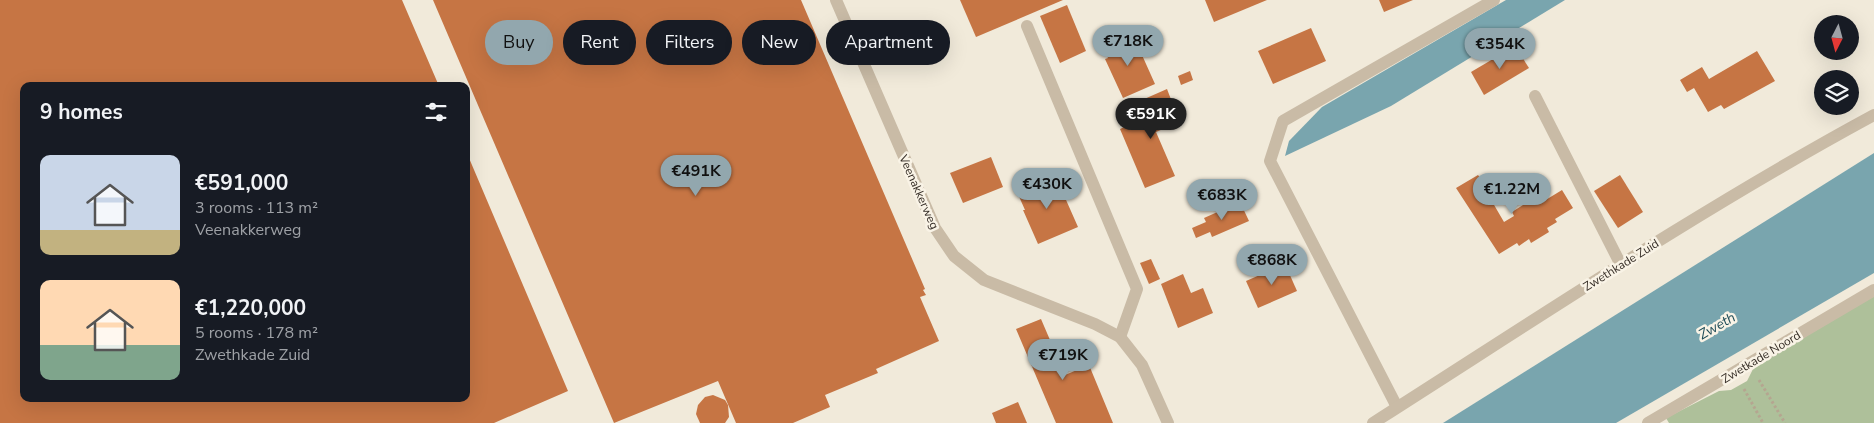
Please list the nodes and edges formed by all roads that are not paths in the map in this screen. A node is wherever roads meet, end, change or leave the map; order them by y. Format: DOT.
graph roads {
  1 [pos="836,0"];
  2 [pos="1494,0"];
  3 [pos="1027,26"];
  4 [pos="1534,96"];
  5 [pos="1874,115"];
  6 [pos="1621,265"];
  7 [pos="1874,290"];
  8 [pos="1120,337"];
  9 [pos="1398,408"];
  10 [pos="1168,423"];
  11 [pos="1373,423"];
  12 [pos="1648,423"];
  1 -- 8 [label="street, Veenakkerweg"];
  2 -- 9 [label="street"];
  3 -- 8 [label="street"];
  4 -- 6 [label="street"];
  5 -- 6 [label="street, Zwethkade Zuid"];
  6 -- 9 [label="street, Zwethkade Zuid"];
  7 -- 12 [label="street, Zwetkade Noord"];
  8 -- 10 [label="street, Veenakkerweg"];
  9 -- 11 [label="street, Zwethkade Zuid"];
}
